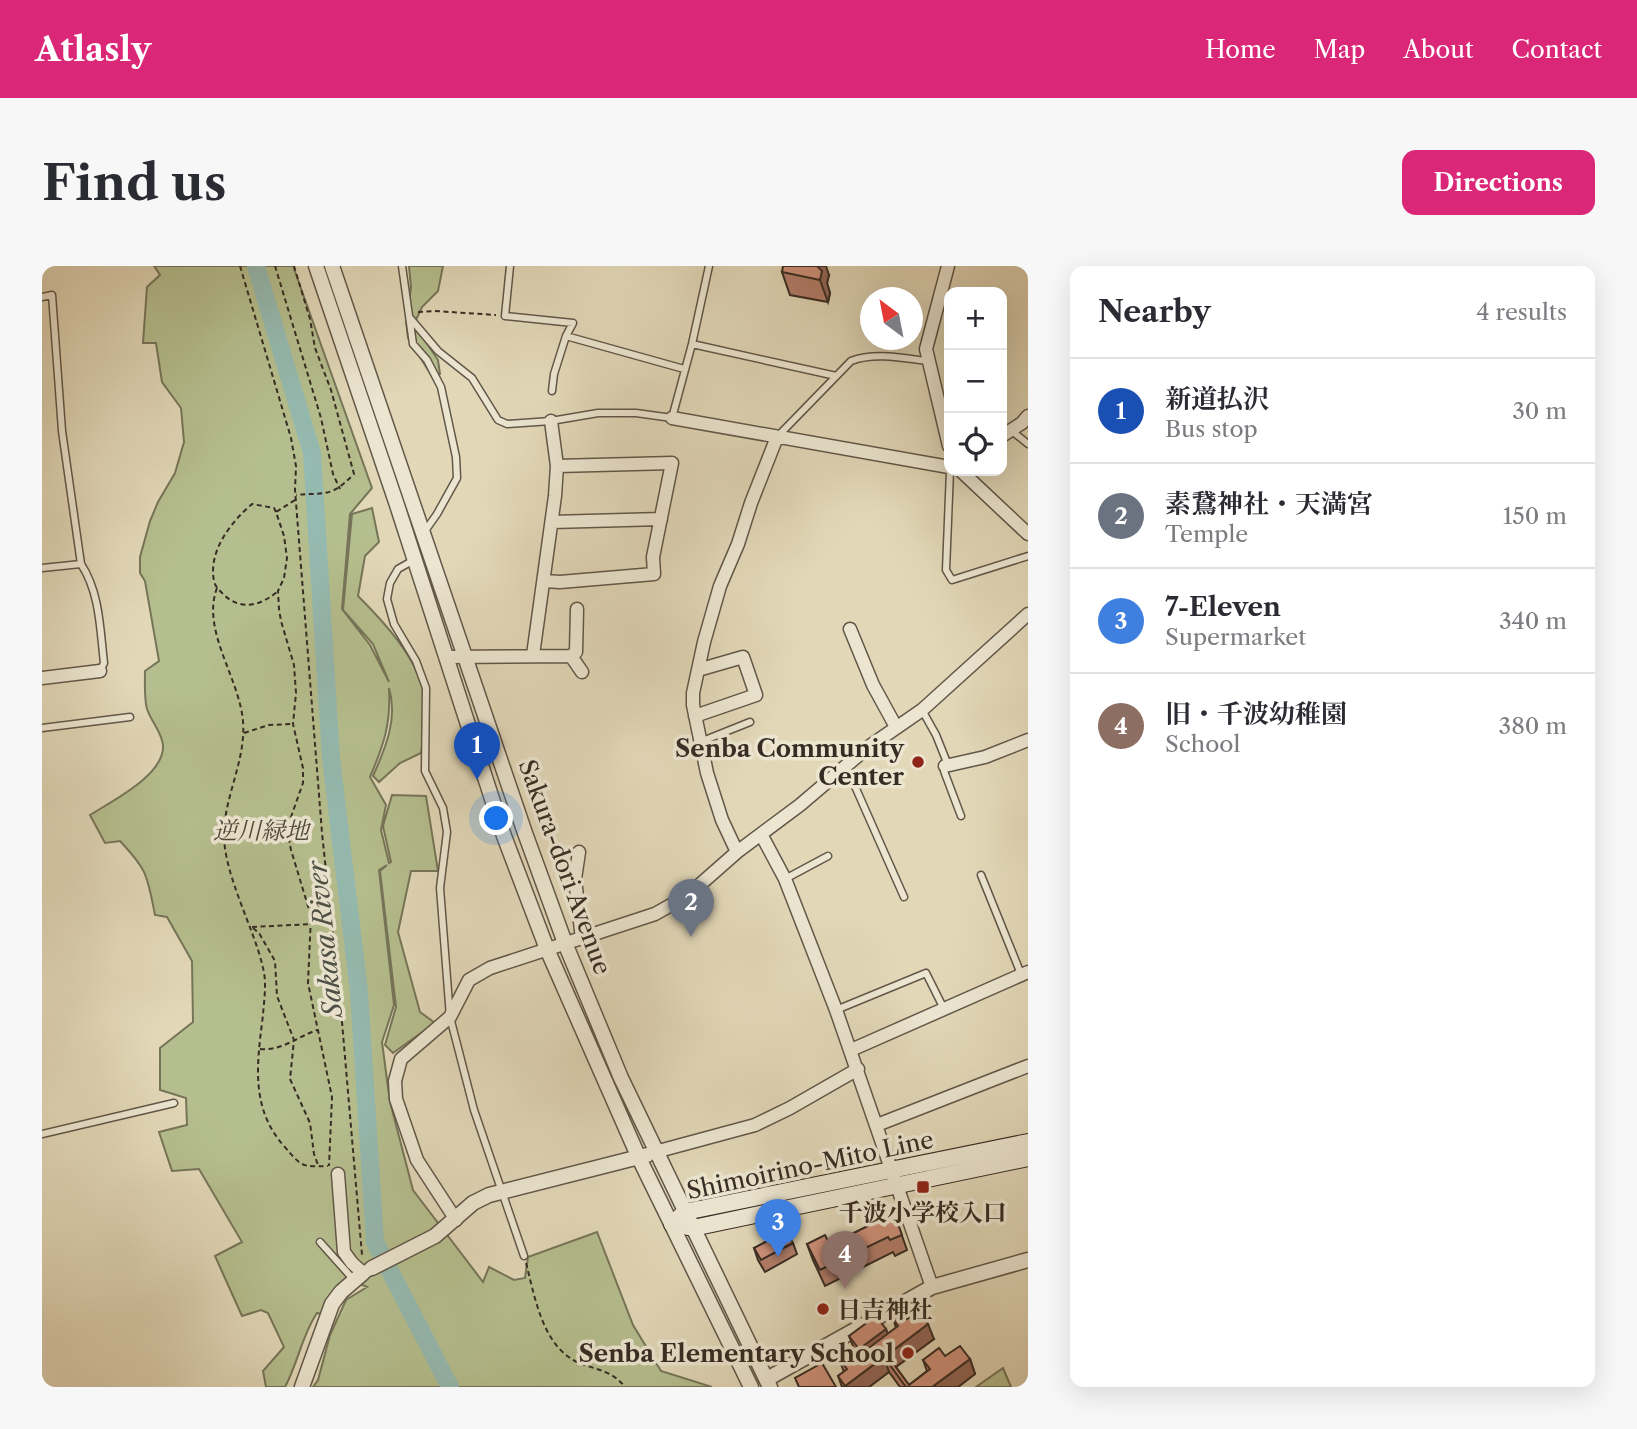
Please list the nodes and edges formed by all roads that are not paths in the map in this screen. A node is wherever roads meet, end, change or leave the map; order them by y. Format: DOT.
graph roads {
  1 [pos="316,266"];
  2 [pos="332,266"];
  3 [pos="402,266"];
  4 [pos="510,266"];
  5 [pos="709,266"];
  6 [pos="948,266"];
  7 [pos="42,297"];
  8 [pos="410,316"];
  9 [pos="566,336"];
  10 [pos="692,344"];
  11 [pos="927,361"];
  12 [pos="684,369"];
  13 [pos="836,376"];
  14 [pos="552,391"];
  15 [pos="1028,416"];
  16 [pos="672,418"];
  17 [pos="551,421"];
  18 [pos="944,427"];
  19 [pos="1007,433"];
  20 [pos="777,437"];
  21 [pos="1028,444"];
  22 [pos="557,466"];
  23 [pos="944,468"];
  24 [pos="950,476"];
  25 [pos="966,476"];
  26 [pos="661,519"];
  27 [pos="552,522"];
  28 [pos="423,532"];
  29 [pos="1028,534"];
  30 [pos="1028,556"];
  31 [pos="415,560"];
  32 [pos="81,564"];
  33 [pos="42,568"];
  34 [pos="544,581"];
  35 [pos="577,609"];
  36 [pos="1028,614"];
  37 [pos="850,629"];
  38 [pos="533,655"];
  39 [pos="465,656"];
  40 [pos="571,656"];
  41 [pos="447,657"];
  42 [pos="698,670"];
  43 [pos="100,671"];
  44 [pos="582,672"];
  45 [pos="42,678"];
  46 [pos="922,710"];
  47 [pos="130,716"];
  48 [pos="695,716"];
  49 [pos="750,722"];
  50 [pos="896,727"];
  51 [pos="42,728"];
  52 [pos="1028,740"];
  53 [pos="700,742"];
  54 [pos="846,766"];
  55 [pos="945,766"];
  56 [pos="961,816"];
  57 [pos="761,834"];
  58 [pos="579,852"];
  59 [pos="737,852"];
  60 [pos="828,856"];
  61 [pos="981,875"];
  62 [pos="785,879"];
  63 [pos="904,897"];
  64 [pos="582,939"];
  65 [pos="565,943"];
  66 [pos="547,949"];
  67 [pos="1024,973"];
  68 [pos="944,1009"];
  69 [pos="836,1010"];
  70 [pos="450,1017"];
  71 [pos="851,1049"];
  72 [pos="1028,1066"];
  73 [pos="858,1069"];
  74 [pos="174,1103"];
  75 [pos="877,1125"];
  76 [pos="42,1134"];
  77 [pos="1028,1142"];
  78 [pos="655,1153"];
  79 [pos="639,1158"];
  80 [pos="1028,1158"];
  81 [pos="333,1170"];
  82 [pos="894,1177"];
  83 [pos="503,1190"];
  84 [pos="685,1212"];
  85 [pos="456,1220"];
  86 [pos="672,1224"];
  87 [pos="694,1228"];
  88 [pos="320,1242"];
  89 [pos="524,1256"];
  90 [pos="1028,1260"];
  91 [pos="363,1273"];
  92 [pos="932,1287"];
  93 [pos="769,1383"];
  94 [pos="302,1387"];
  95 [pos="751,1387"];
  1 -- 31 [label="street, Sakura-dori Avenue"];
  2 -- 28 [label="street, Sakura-dori Avenue"];
  3 -- 8 [label="lane"];
  4 -- 9 [label="lane"];
  5 -- 10 [label="lane"];
  6 -- 11 [label="street"];
  7 -- 32 [label="lane"];
  8 -- 17 [label="lane"];
  8 -- 28 [label="lane"];
  9 -- 12 [label="lane"];
  9 -- 14 [label="lane"];
  10 -- 12 [label="lane"];
  10 -- 13 [label="lane"];
  11 -- 13 [label="lane"];
  11 -- 18 [label="street"];
  12 -- 16 [label="lane"];
  13 -- 20 [label="lane"];
  15 -- 19 [label="street"];
  16 -- 17 [label="lane"];
  16 -- 20 [label="street"];
  17 -- 22 [label="street"];
  19 -- 21 [label="lane"];
  20 -- 23 [label="street"];
  20 -- 42 [label="street"];
  22 -- 26 [label="street"];
  22 -- 27 [label="street"];
  24 -- 30 [label="lane"];
  25 -- 29 [label="street"];
  26 -- 27 [label="street"];
  26 -- 34 [label="street"];
  27 -- 34 [label="street"];
  28 -- 39 [label="street, Sakura-dori Avenue"];
  31 -- 41 [label="street, Sakura-dori Avenue"];
  31 -- 70 [label="lane"];
  32 -- 33 [label="lane"];
  32 -- 43 [label="lane"];
  34 -- 38 [label="street"];
  35 -- 40 [label="street"];
  36 -- 46 [label="street"];
  37 -- 50 [label="street"];
  38 -- 39 [label="street"];
  38 -- 40 [label="street"];
  39 -- 41 [label="street"];
  39 -- 65 [label="street, Sakura-dori Avenue"];
  40 -- 44 [label="street"];
  41 -- 66 [label="street, Sakura-dori Avenue"];
  42 -- 48 [label="street"];
  42 -- 48 [label="street"];
  43 -- 45 [label="street"];
  46 -- 50 [label="street"];
  46 -- 55 [label="lane"];
  47 -- 51 [label="lane"];
  48 -- 53 [label="street"];
  49 -- 53 [label="lane"];
  50 -- 54 [label="street"];
  52 -- 55 [label="street"];
  53 -- 59 [label="street"];
  54 -- 57 [label="street"];
  54 -- 63 [label="lane"];
  55 -- 56 [label="lane"];
  57 -- 59 [label="street"];
  57 -- 62 [label="street"];
  58 -- 64 [label="street"];
  59 -- 64 [label="street"];
  60 -- 62 [label="lane"];
  61 -- 67 [label="lane"];
  62 -- 69 [label="street"];
  64 -- 65 [label="street"];
  65 -- 66 [label="street"];
  65 -- 78 [label="street, Sakura-dori Avenue"];
  66 -- 70 [label="street"];
  66 -- 79 [label="street, Sakura-dori Avenue"];
  67 -- 68 [label="street"];
  68 -- 69 [label="lane"];
  68 -- 71 [label="street"];
  69 -- 71 [label="street"];
  70 -- 83 [label="lane"];
  70 -- 85 [label="street"];
  71 -- 73 [label="street"];
  72 -- 75 [label="street"];
  73 -- 75 [label="street"];
  73 -- 78 [label="street"];
  74 -- 76 [label="lane"];
  75 -- 82 [label="street"];
  77 -- 82 [label="main road, Shimoirino-Mito Line"];
  78 -- 79 [label="street"];
  78 -- 84 [label="street, Sakura-dori Avenue"];
  79 -- 83 [label="street"];
  79 -- 86 [label="street, Sakura-dori Avenue"];
  80 -- 82 [label="main road, Shimoirino-Mito Line"];
  81 -- 91 [label="street"];
  82 -- 84 [label="main road, Shimoirino-Mito Line"];
  82 -- 87 [label="main road, Shimoirino-Mito Line"];
  82 -- 92 [label="street"];
  83 -- 85 [label="street"];
  83 -- 89 [label="lane"];
  84 -- 86 [label="main road, Shimoirino-Mito Line"];
  84 -- 87 [label="street, Sakura-dori Avenue"];
  85 -- 91 [label="street"];
  86 -- 87 [label="main road, Shimoirino-Mito Line"];
  86 -- 95 [label="street, Sakura-dori Avenue"];
  87 -- 93 [label="street, Sakura-dori Avenue"];
  88 -- 91 [label="lane"];
  90 -- 92 [label="street"];
  91 -- 94 [label="street"];
  92 -- 93 [label="street"];
}
